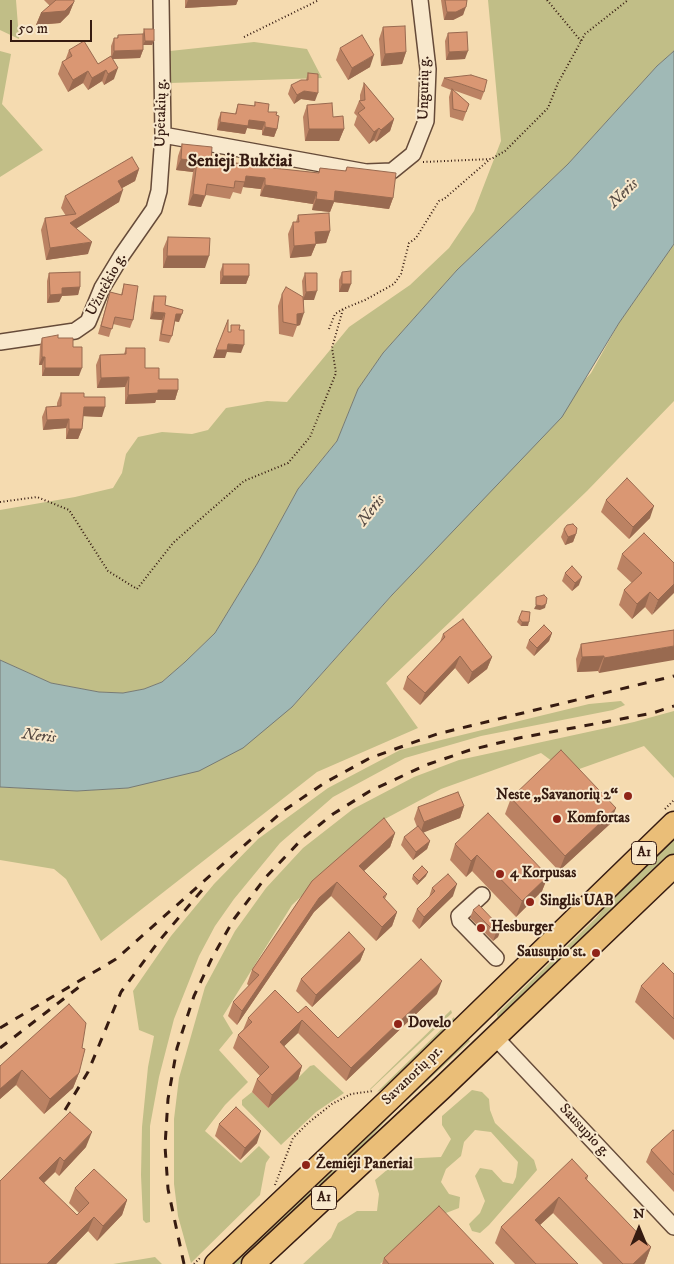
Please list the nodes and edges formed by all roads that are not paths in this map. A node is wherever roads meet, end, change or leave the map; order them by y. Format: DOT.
graph roads {
  1 [pos="161,0"];
  2 [pos="420,0"];
  3 [pos="163,136"];
  4 [pos="145,223"];
  5 [pos="0,342"];
  6 [pos="674,823"];
  7 [pos="674,866"];
  8 [pos="482,895"];
  9 [pos="496,958"];
  10 [pos="475,1016"];
  11 [pos="494,1036"];
  12 [pos="674,1227"];
  13 [pos="208,1261"];
  14 [pos="253,1264"];
  1 -- 3 [label="street, Upėtakių g."];
  2 -- 3 [label="street, Ungurių g."];
  3 -- 4 [label="street, Upėtakių g."];
  4 -- 5 [label="street, Užutėkio g."];
  6 -- 10 [label="highway, Savanorių pr. / A1"];
  7 -- 11 [label="highway, Savanorių pr. / A1"];
  8 -- 9 [label="street"];
  10 -- 11 [label="highway"];
  10 -- 13 [label="highway, Savanorių pr. / A1"];
  11 -- 12 [label="street, Sausupio g."];
  11 -- 14 [label="highway, Savanorių pr. / A1"];
}
